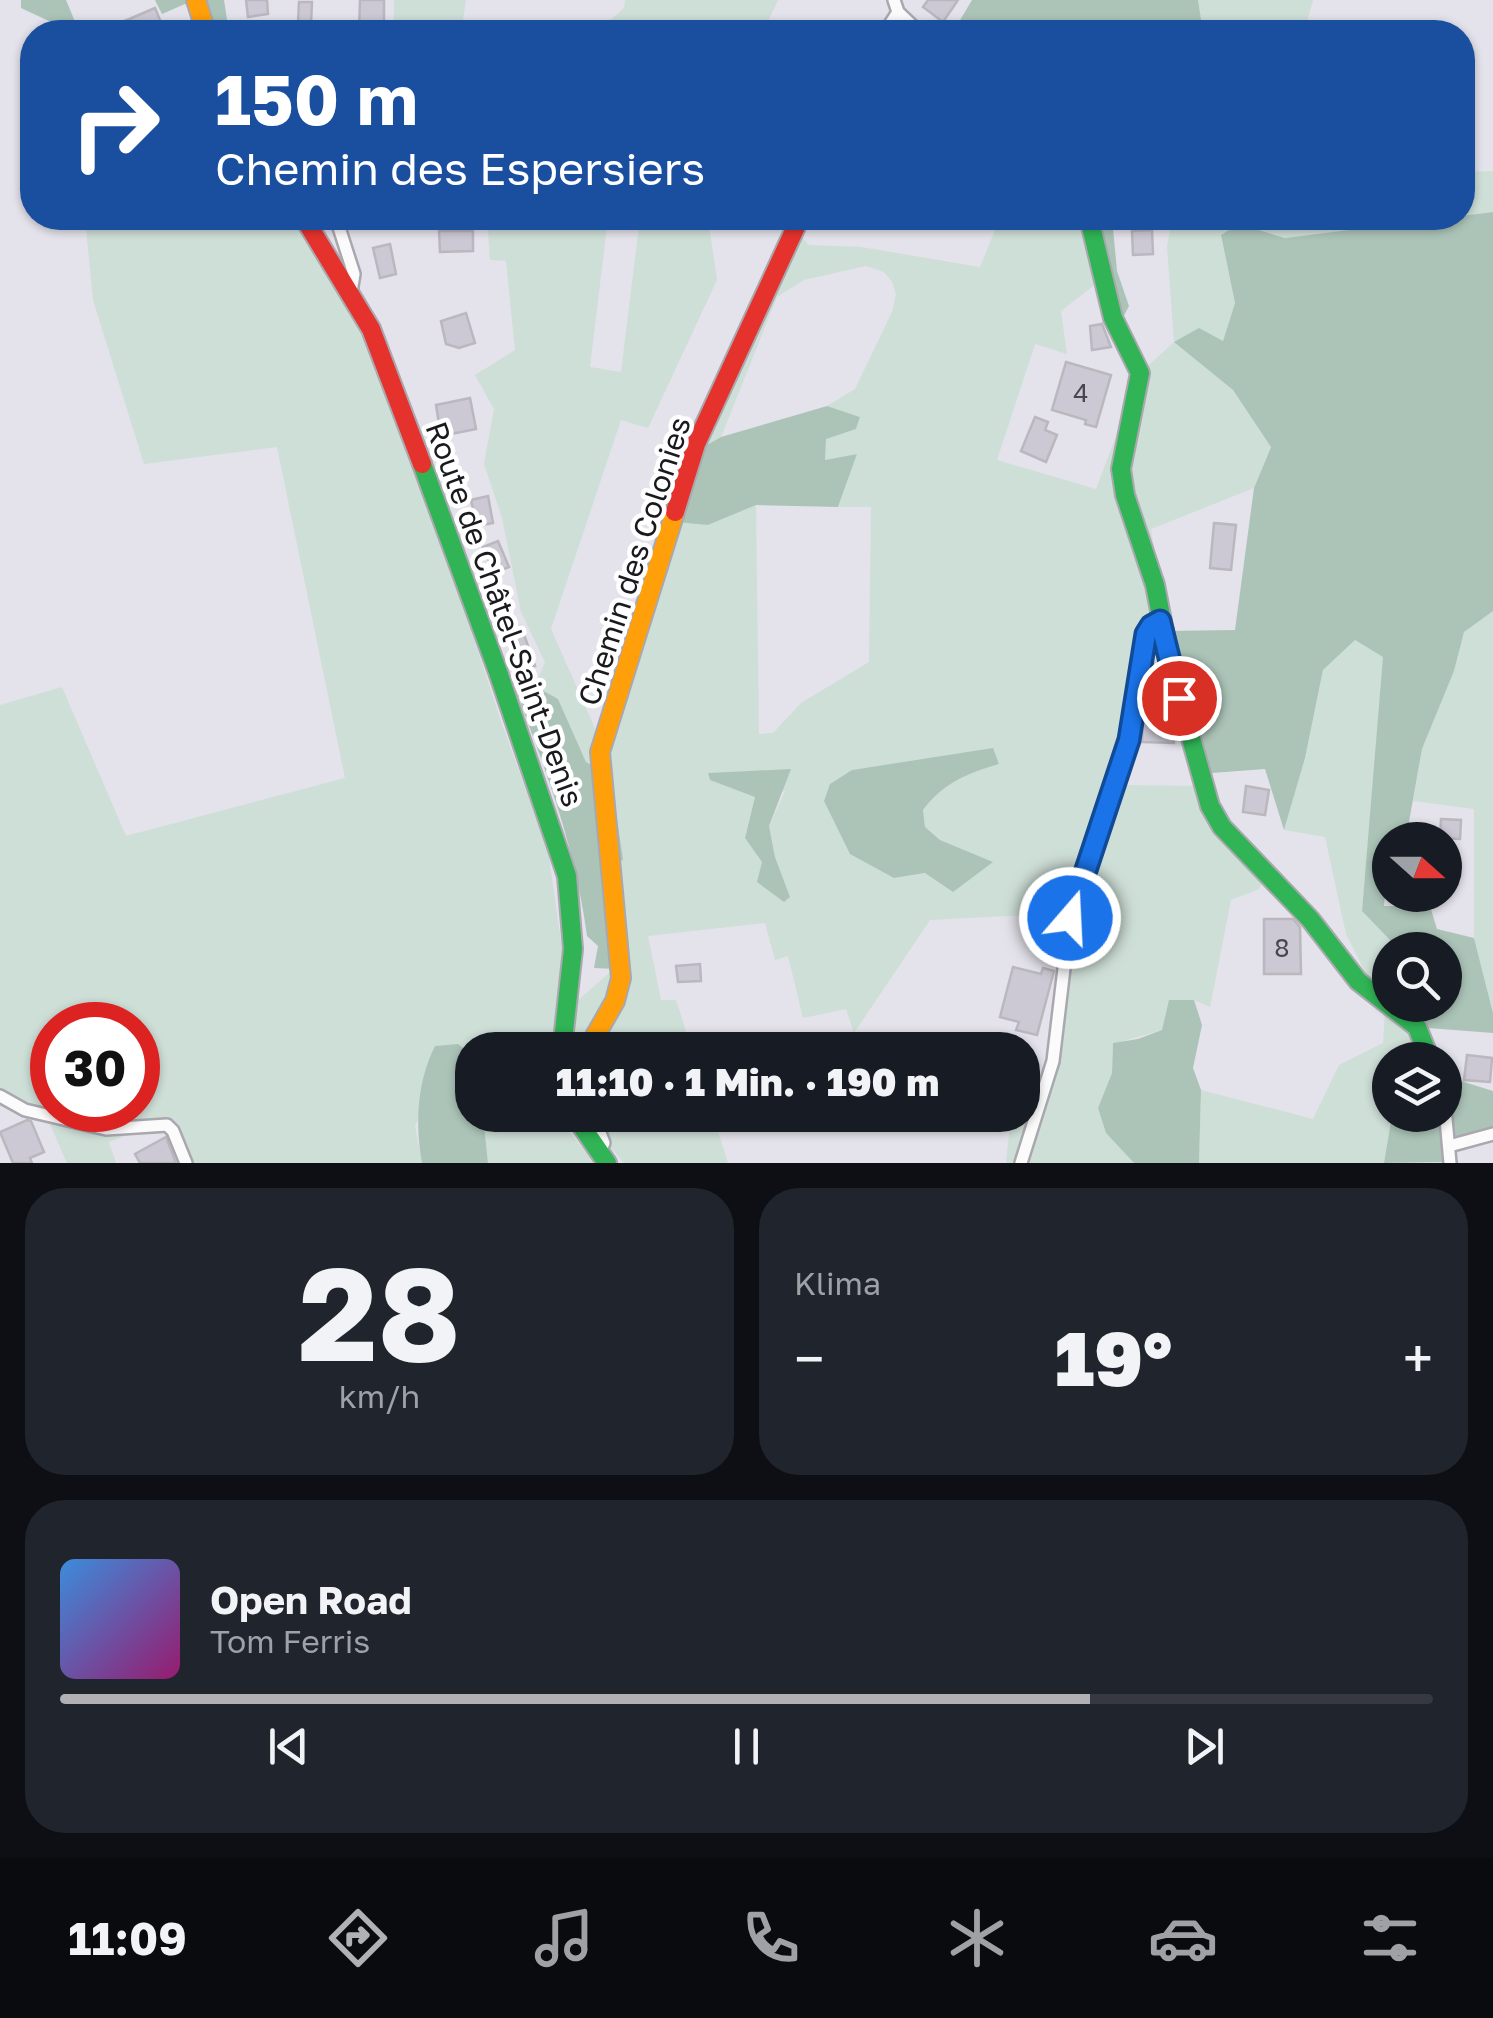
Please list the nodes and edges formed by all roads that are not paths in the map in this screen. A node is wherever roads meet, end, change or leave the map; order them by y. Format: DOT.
graph roads {
  1 [pos="312,230"];
  2 [pos="340,230"];
  3 [pos="794,230"];
  4 [pos="1091,230"];
  5 [pos="351,292"];
  6 [pos="1160,621"];
  7 [pos="564,1032"];
  8 [pos="597,1032"];
  9 [pos="1423,1042"];
  10 [pos="0,1096"];
  11 [pos="585,1132"];
  12 [pos="600,1132"];
  13 [pos="1448,1132"];
  14 [pos="1493,1134"];
  15 [pos="1450,1146"];
  16 [pos="603,1158"];
  17 [pos="186,1163"];
  18 [pos="1021,1163"];
  19 [pos="1450,1163"];
  1 -- 5 [label="street, Route de Châtel-Saint-Denis"];
  2 -- 5 [label="street"];
  3 -- 8 [label="street, Chemin des Colonies"];
  4 -- 6 [label="street"];
  5 -- 7 [label="street, Route de Châtel-Saint-Denis"];
  6 -- 9 [label="street"];
  6 -- 18 [label="street"];
  10 -- 17 [label="street"];
  11 -- 16 [label="street"];
  12 -- 16 [label="street"];
  13 -- 15 [label="street"];
  14 -- 15 [label="street"];
  15 -- 19 [label="street"];
}
